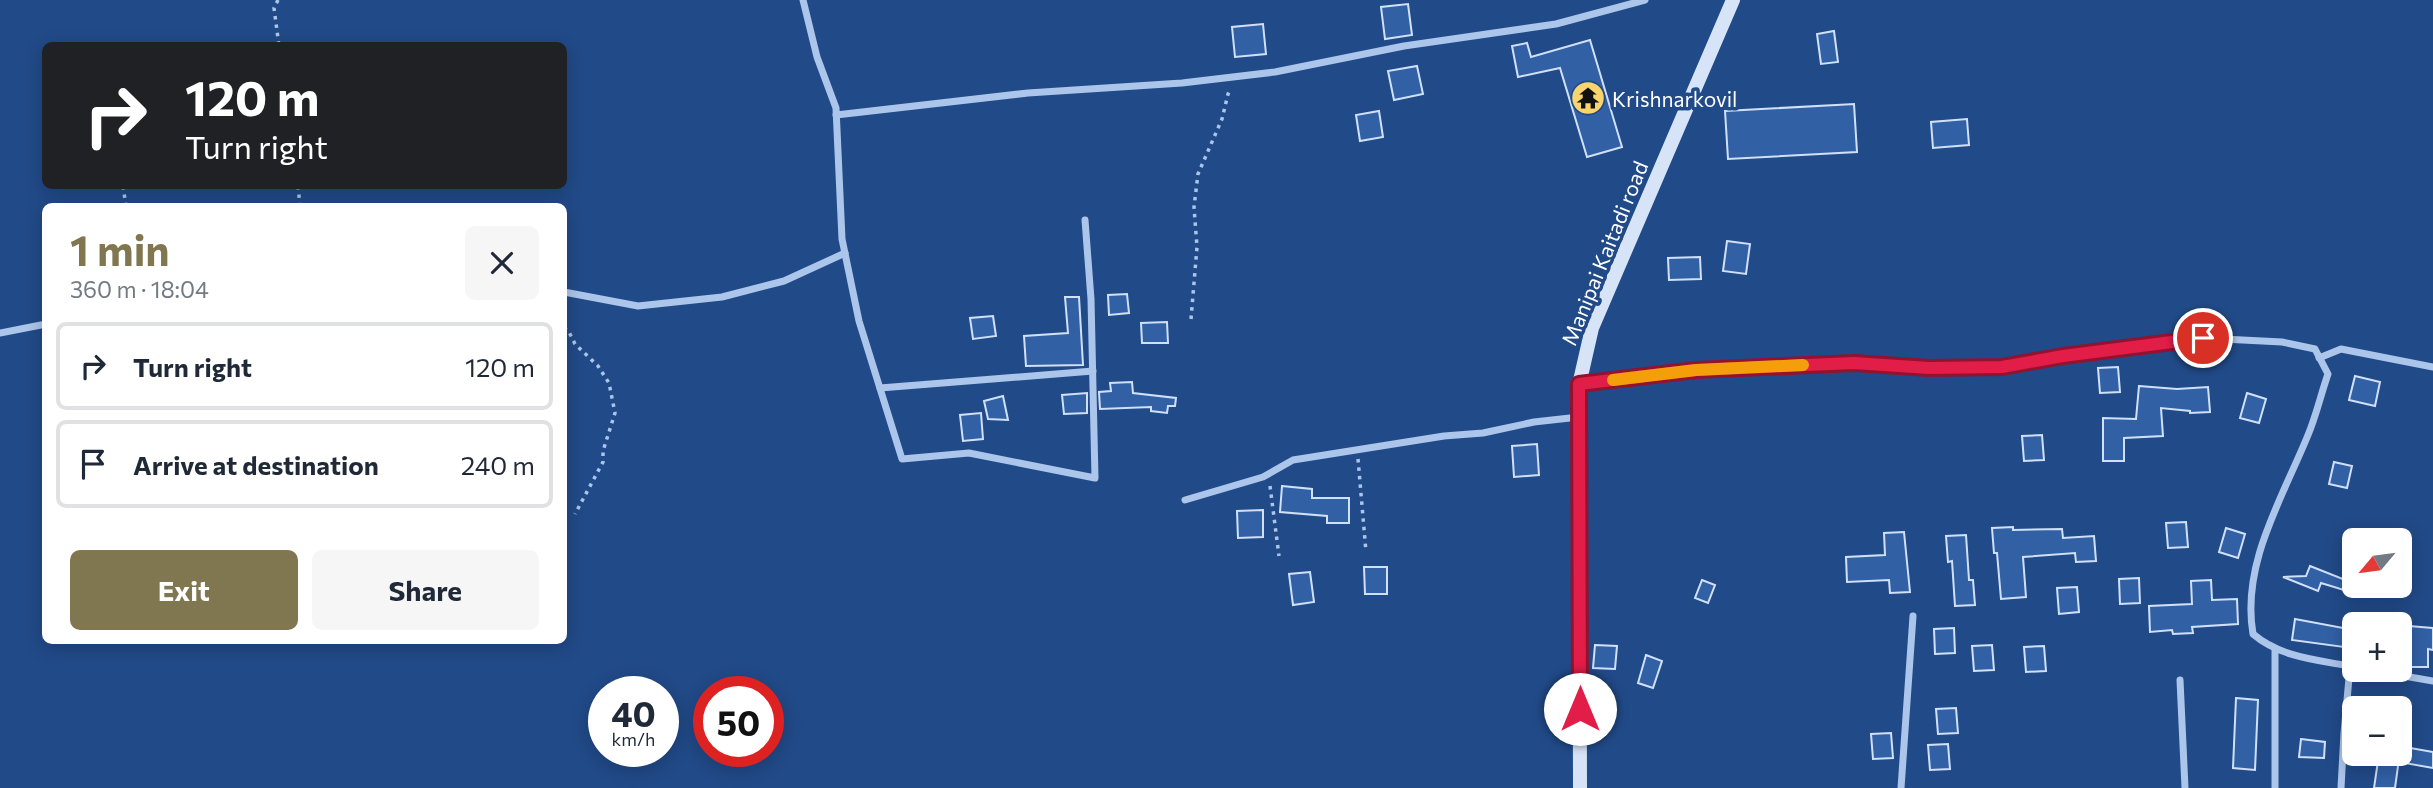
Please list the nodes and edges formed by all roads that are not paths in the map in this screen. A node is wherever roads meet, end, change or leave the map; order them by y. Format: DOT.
graph roads {
  1 [pos="803,0"];
  2 [pos="1645,0"];
  3 [pos="1733,0"];
  4 [pos="836,116"];
  5 [pos="1085,220"];
  6 [pos="845,253"];
  7 [pos="567,293"];
  8 [pos="42,325"];
  9 [pos="0,333"];
  10 [pos="2319,358"];
  11 [pos="2433,367"];
  12 [pos="1093,372"];
  13 [pos="1579,384"];
  14 [pos="880,388"];
  15 [pos="1578,417"];
  16 [pos="1185,500"];
  17 [pos="1913,616"];
  18 [pos="2276,649"];
  19 [pos="2342,665"];
  20 [pos="2412,677"];
  21 [pos="2180,680"];
  22 [pos="2433,681"];
  23 [pos="2350,682"];
  24 [pos="1580,788"];
  25 [pos="1901,788"];
  26 [pos="2185,788"];
  27 [pos="2275,788"];
  28 [pos="2341,788"];
  1 -- 4 [label="street"];
  2 -- 4 [label="street"];
  3 -- 13 [label="main road, Manipai Kaitadi road"];
  4 -- 6 [label="street"];
  5 -- 12 [label="street"];
  6 -- 7 [label="street"];
  6 -- 14 [label="street"];
  8 -- 9 [label="street"];
  10 -- 11 [label="street"];
  10 -- 13 [label="street"];
  10 -- 18 [label="street"];
  12 -- 14 [label="street"];
  12 -- 14 [label="street"];
  13 -- 15 [label="main road, Manipai Kaitadi road"];
  15 -- 16 [label="street"];
  15 -- 24 [label="main road, Manipai Kaitadi road"];
  17 -- 25 [label="street"];
  18 -- 19 [label="street"];
  18 -- 27 [label="street"];
  20 -- 22 [label="street"];
  21 -- 26 [label="street"];
  23 -- 28 [label="street"];
}
